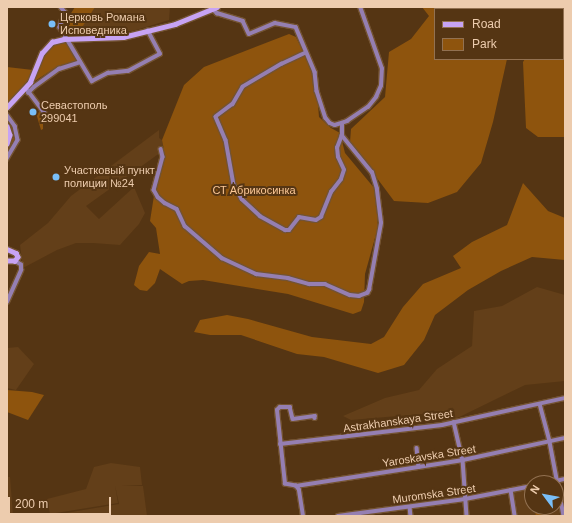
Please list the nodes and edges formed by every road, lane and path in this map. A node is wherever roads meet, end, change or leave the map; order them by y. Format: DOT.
graph roads {
  1 [pos="61,7"];
  2 [pos="360,7"];
  3 [pos="215,8"];
  4 [pos="148,31"];
  5 [pos="67,39"];
  6 [pos="306,53"];
  7 [pos="80,62"];
  8 [pos="27,91"];
  9 [pos="7,107"];
  10 [pos="45,113"];
  11 [pos="7,115"];
  12 [pos="342,124"];
  13 [pos="7,126"];
  14 [pos="342,136"];
  15 [pos="7,144"];
  16 [pos="161,149"];
  17 [pos="7,159"];
  18 [pos="7,249"];
  19 [pos="16,259"];
  20 [pos="7,261"];
  21 [pos="7,302"];
  22 [pos="565,398"];
  23 [pos="540,404"];
  24 [pos="315,418"];
  25 [pos="454,422"];
  26 [pos="565,438"];
  27 [pos="550,442"];
  28 [pos="280,444"];
  29 [pos="417,448"];
  30 [pos="463,460"];
  31 [pos="419,467"];
  32 [pos="557,475"];
  33 [pos="296,486"];
  34 [pos="524,488"];
  35 [pos="511,490"];
  36 [pos="465,499"];
  37 [pos="410,507"];
  38 [pos="357,515"];
  39 [pos="303,516"];
  40 [pos="338,516"];
  41 [pos="411,516"];
  42 [pos="467,516"];
  43 [pos="516,516"];
  1 -- 5 [label="street"];
  2 -- 12 [label="street"];
  3 -- 4 [label="main road"];
  3 -- 6 [label="street"];
  4 -- 5 [label="main road"];
  4 -- 7 [label="street"];
  5 -- 7 [label="street"];
  5 -- 8 [label="main road"];
  6 -- 12 [label="street"];
  6 -- 14 [label="street"];
  7 -- 8 [label="street"];
  8 -- 9 [label="main road"];
  8 -- 10 [label="street"];
  11 -- 17 [label="street"];
  12 -- 14 [label="street"];
  13 -- 15 [label="main road"];
  14 -- 16 [label="street"];
  18 -- 19 [label="main road"];
  19 -- 20 [label="main road"];
  19 -- 21 [label="street"];
  22 -- 23 [label="street, Astrakhanskaya Street"];
  23 -- 25 [label="street, Astrakhanskaya Street"];
  23 -- 27 [label="street"];
  24 -- 28 [label="street"];
  25 -- 28 [label="street, Astrakhanskaya Street"];
  25 -- 30 [label="street"];
  26 -- 27 [label="street, Yaroskavska Street"];
  27 -- 30 [label="street, Yaroskavska Street"];
  27 -- 32 [label="street"];
  28 -- 33 [label="street"];
  29 -- 31 [label="street"];
  30 -- 31 [label="street, Yaroskavska Street"];
  30 -- 36 [label="street"];
  31 -- 33 [label="street, Yaroskavska Street"];
  33 -- 39 [label="street"];
  34 -- 35 [label="street, Muromska Street"];
  35 -- 36 [label="street, Muromska Street"];
  35 -- 43 [label="street"];
  36 -- 37 [label="street, Muromska Street"];
  36 -- 42 [label="street"];
  37 -- 38 [label="street, Muromska Street"];
  37 -- 41 [label="street"];
  38 -- 40 [label="street, Muromska Street"];
}
